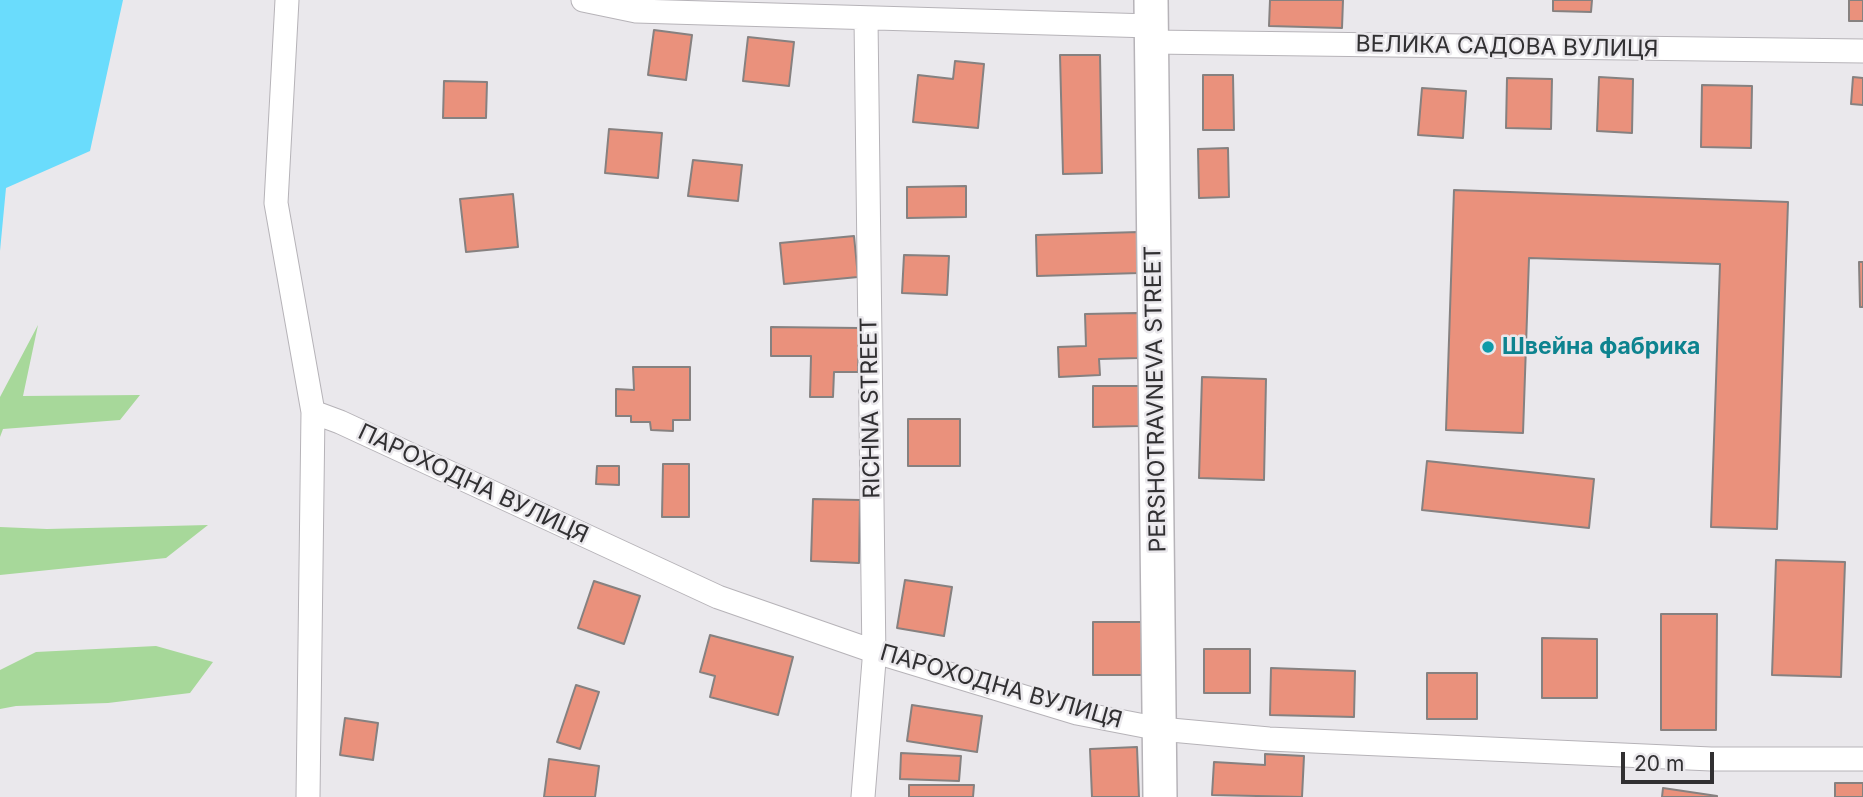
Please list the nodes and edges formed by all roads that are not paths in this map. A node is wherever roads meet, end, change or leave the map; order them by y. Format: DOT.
graph roads {
  1 [pos="287,0"];
  2 [pos="583,0"];
  3 [pos="866,19"];
  4 [pos="1151,23"];
  5 [pos="1863,51"];
  6 [pos="313,412"];
  7 [pos="873,651"];
  8 [pos="1160,729"];
  9 [pos="1863,759"];
  10 [pos="308,797"];
  11 [pos="863,797"];
  12 [pos="1160,797"];
  1 -- 6 [label="street"];
  2 -- 3 [label="street, ВЕЛИКА САДОВА ВУЛИЦЯ"];
  3 -- 4 [label="street, ВЕЛИКА САДОВА ВУЛИЦЯ"];
  3 -- 7 [label="street, RICHNA STREET"];
  4 -- 5 [label="street, ВЕЛИКА САДОВА ВУЛИЦЯ"];
  4 -- 8 [label="street, PERSHOTRAVNEVA STREET"];
  6 -- 7 [label="street, ПАРОХОДНА ВУЛИЦЯ"];
  6 -- 10 [label="street"];
  7 -- 8 [label="street, ПАРОХОДНА ВУЛИЦЯ"];
  7 -- 11 [label="street, RICHNA STREET"];
  8 -- 9 [label="street, ПАРОХОДНА ВУЛИЦЯ"];
  8 -- 12 [label="street, PERSHOTRAVNEVA STREET"];
}
